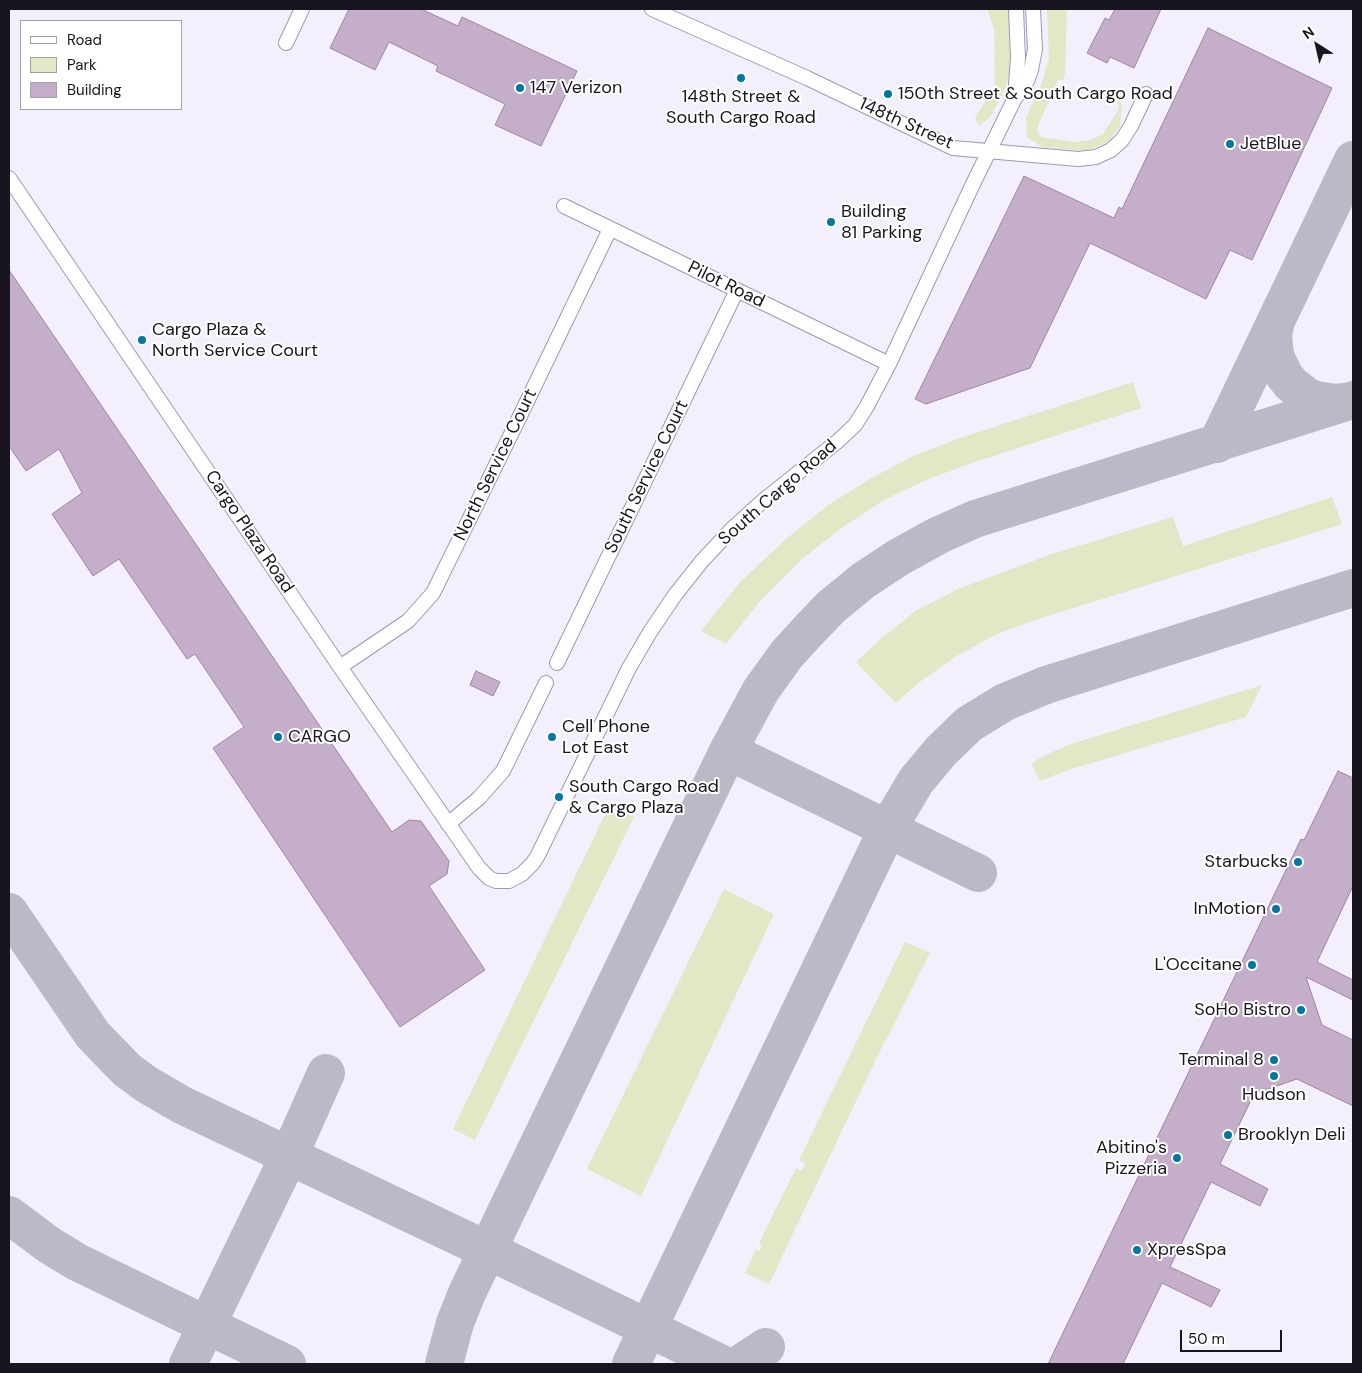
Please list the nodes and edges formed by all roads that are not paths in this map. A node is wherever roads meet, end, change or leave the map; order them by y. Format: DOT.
graph roads {
  1 [pos="302,9"];
  2 [pos="652,9"];
  3 [pos="1016,9"];
  4 [pos="1033,9"];
  5 [pos="286,43"];
  6 [pos="1146,94"];
  7 [pos="1014,100"];
  8 [pos="990,151"];
  9 [pos="9,178"];
  10 [pos="564,206"];
  11 [pos="610,229"];
  12 [pos="737,290"];
  13 [pos="888,364"];
  14 [pos="557,663"];
  15 [pos="340,667"];
  16 [pos="546,683"];
  17 [pos="448,824"];
  18 [pos="496,881"];
  1 -- 5 [label="street"];
  2 -- 8 [label="street, 148th Street"];
  3 -- 7 [label="street, South Cargo Road"];
  4 -- 7 [label="street, South Cargo Road"];
  6 -- 8 [label="street, 148th Street"];
  7 -- 8 [label="street, South Cargo Road"];
  8 -- 13 [label="street, South Cargo Road"];
  9 -- 15 [label="street, Cargo Plaza Road"];
  10 -- 11 [label="street, Pilot Road"];
  11 -- 12 [label="street, Pilot Road"];
  11 -- 15 [label="street, North Service Court"];
  12 -- 13 [label="street, Pilot Road"];
  12 -- 14 [label="street, South Service Court"];
  13 -- 18 [label="street, South Cargo Road"];
  15 -- 17 [label="street, Cargo Plaza Road"];
  16 -- 17 [label="street"];
  17 -- 18 [label="street, Cargo Plaza Road"];
}
